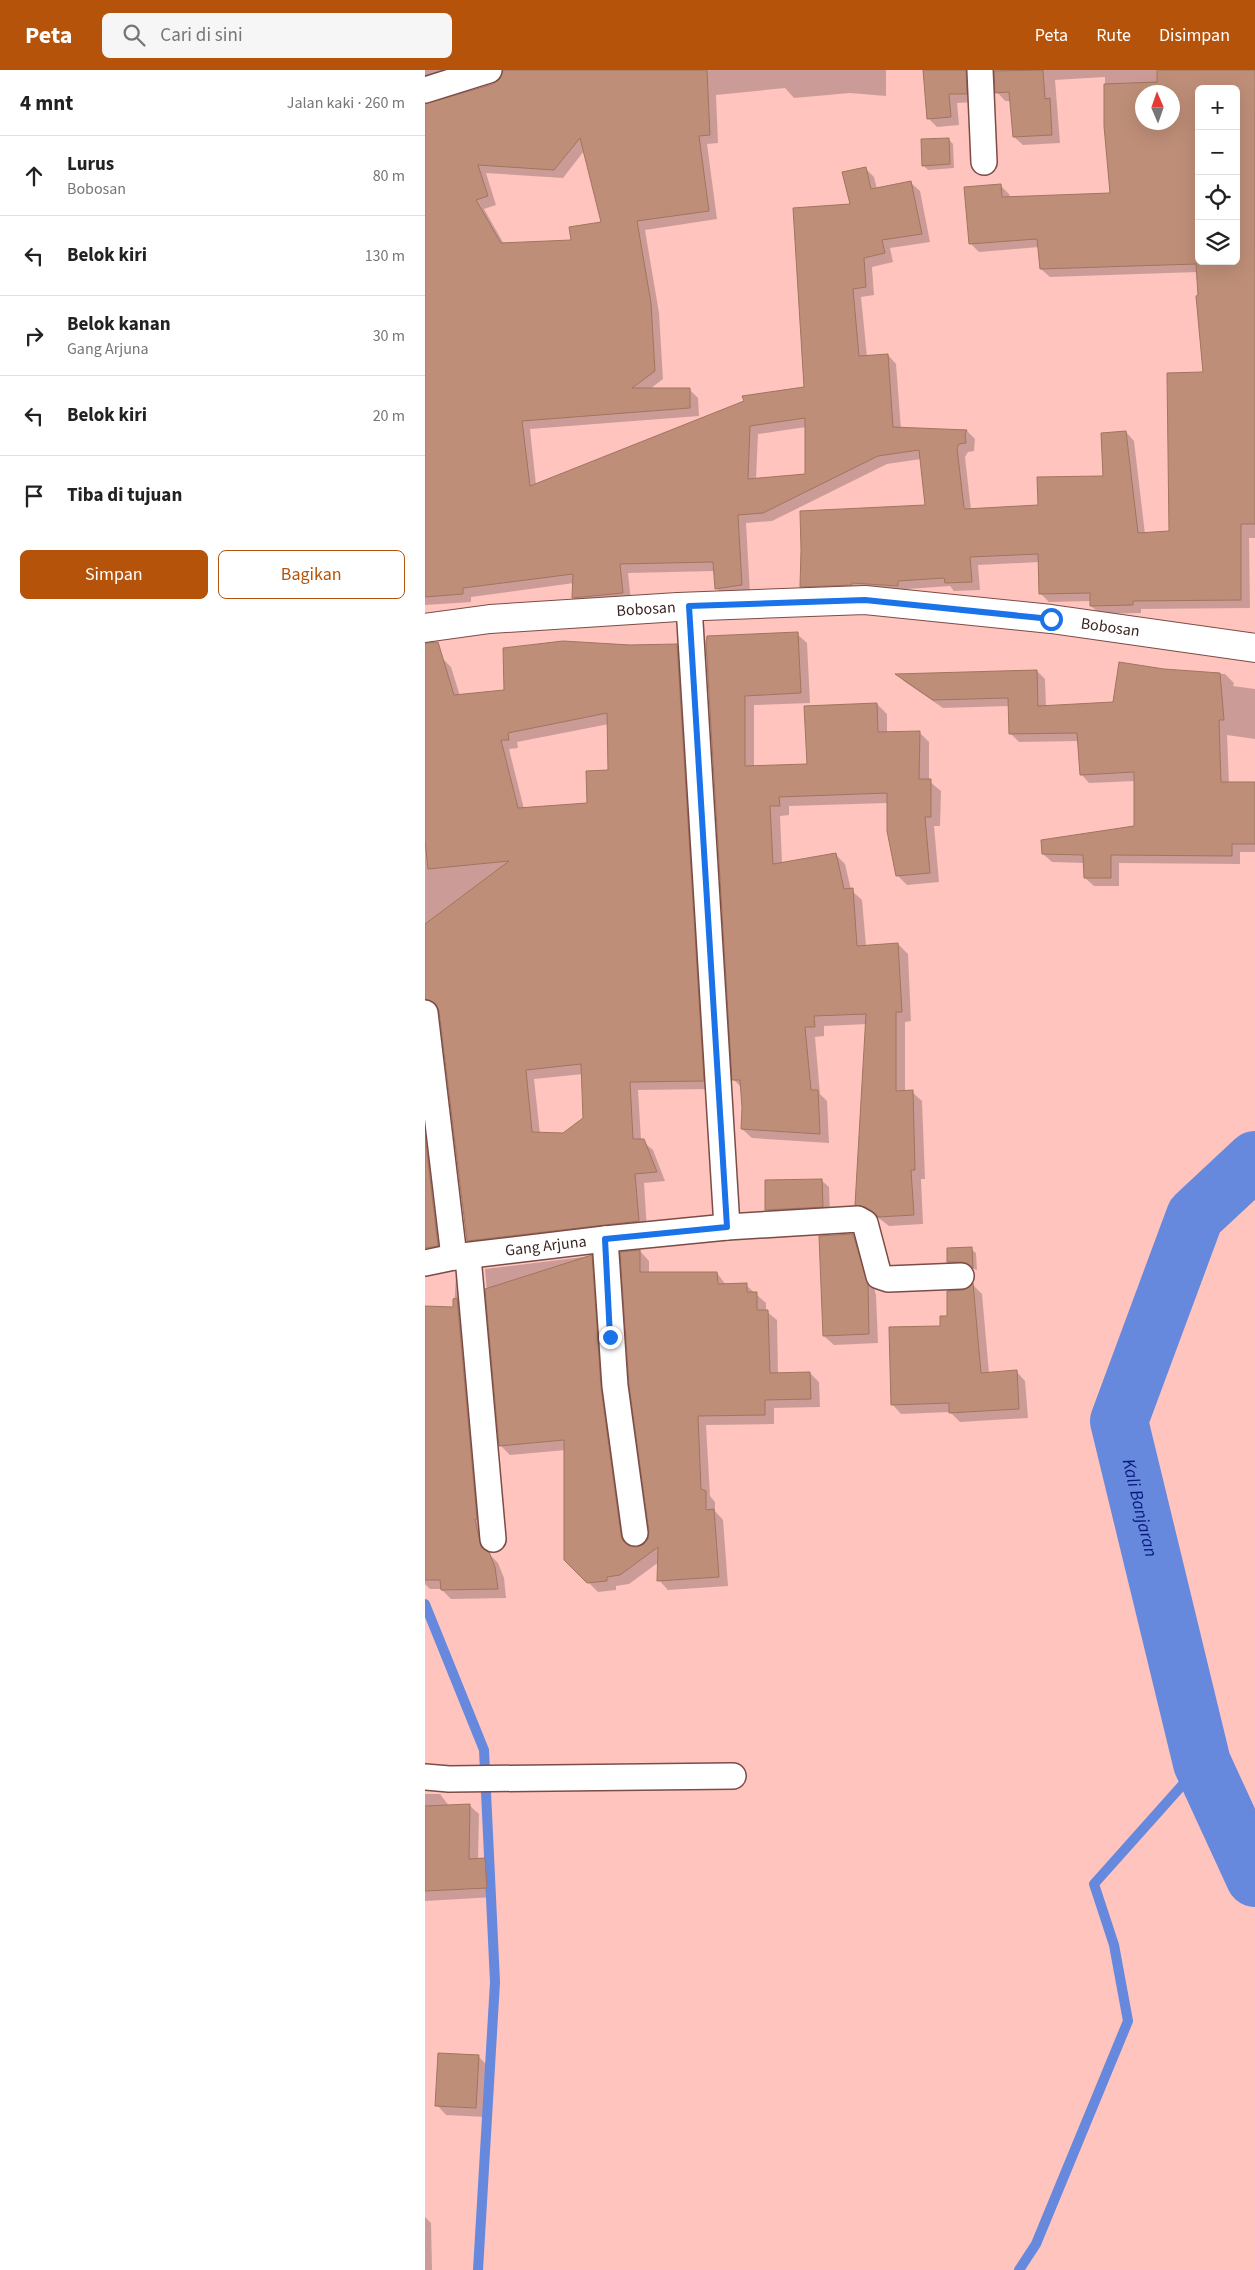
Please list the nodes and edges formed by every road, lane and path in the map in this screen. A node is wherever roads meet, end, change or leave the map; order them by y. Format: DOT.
graph roads {
  1 [pos="489,70"];
  2 [pos="980,70"];
  3 [pos="425,90"];
  4 [pos="985,162"];
  5 [pos="689,606"];
  6 [pos="425,628"];
  7 [pos="1255,648"];
  8 [pos="425,1013"];
  9 [pos="727,1227"];
  10 [pos="605,1239"];
  11 [pos="461,1257"];
  12 [pos="425,1263"];
  13 [pos="961,1276"];
  14 [pos="635,1533"];
  15 [pos="493,1539"];
  16 [pos="425,1776"];
  17 [pos="733,1776"];
  1 -- 3 [label="street"];
  2 -- 4 [label="street"];
  5 -- 6 [label="street, Bobosan"];
  5 -- 7 [label="street, Bobosan"];
  5 -- 9 [label="street"];
  8 -- 11 [label="street"];
  9 -- 10 [label="street, Gang Arjuna"];
  9 -- 13 [label="street, Gang Arjuna"];
  10 -- 11 [label="street, Gang Arjuna"];
  10 -- 14 [label="street"];
  11 -- 12 [label="street, Gang Arjuna"];
  11 -- 15 [label="street"];
  16 -- 17 [label="street"];
}
